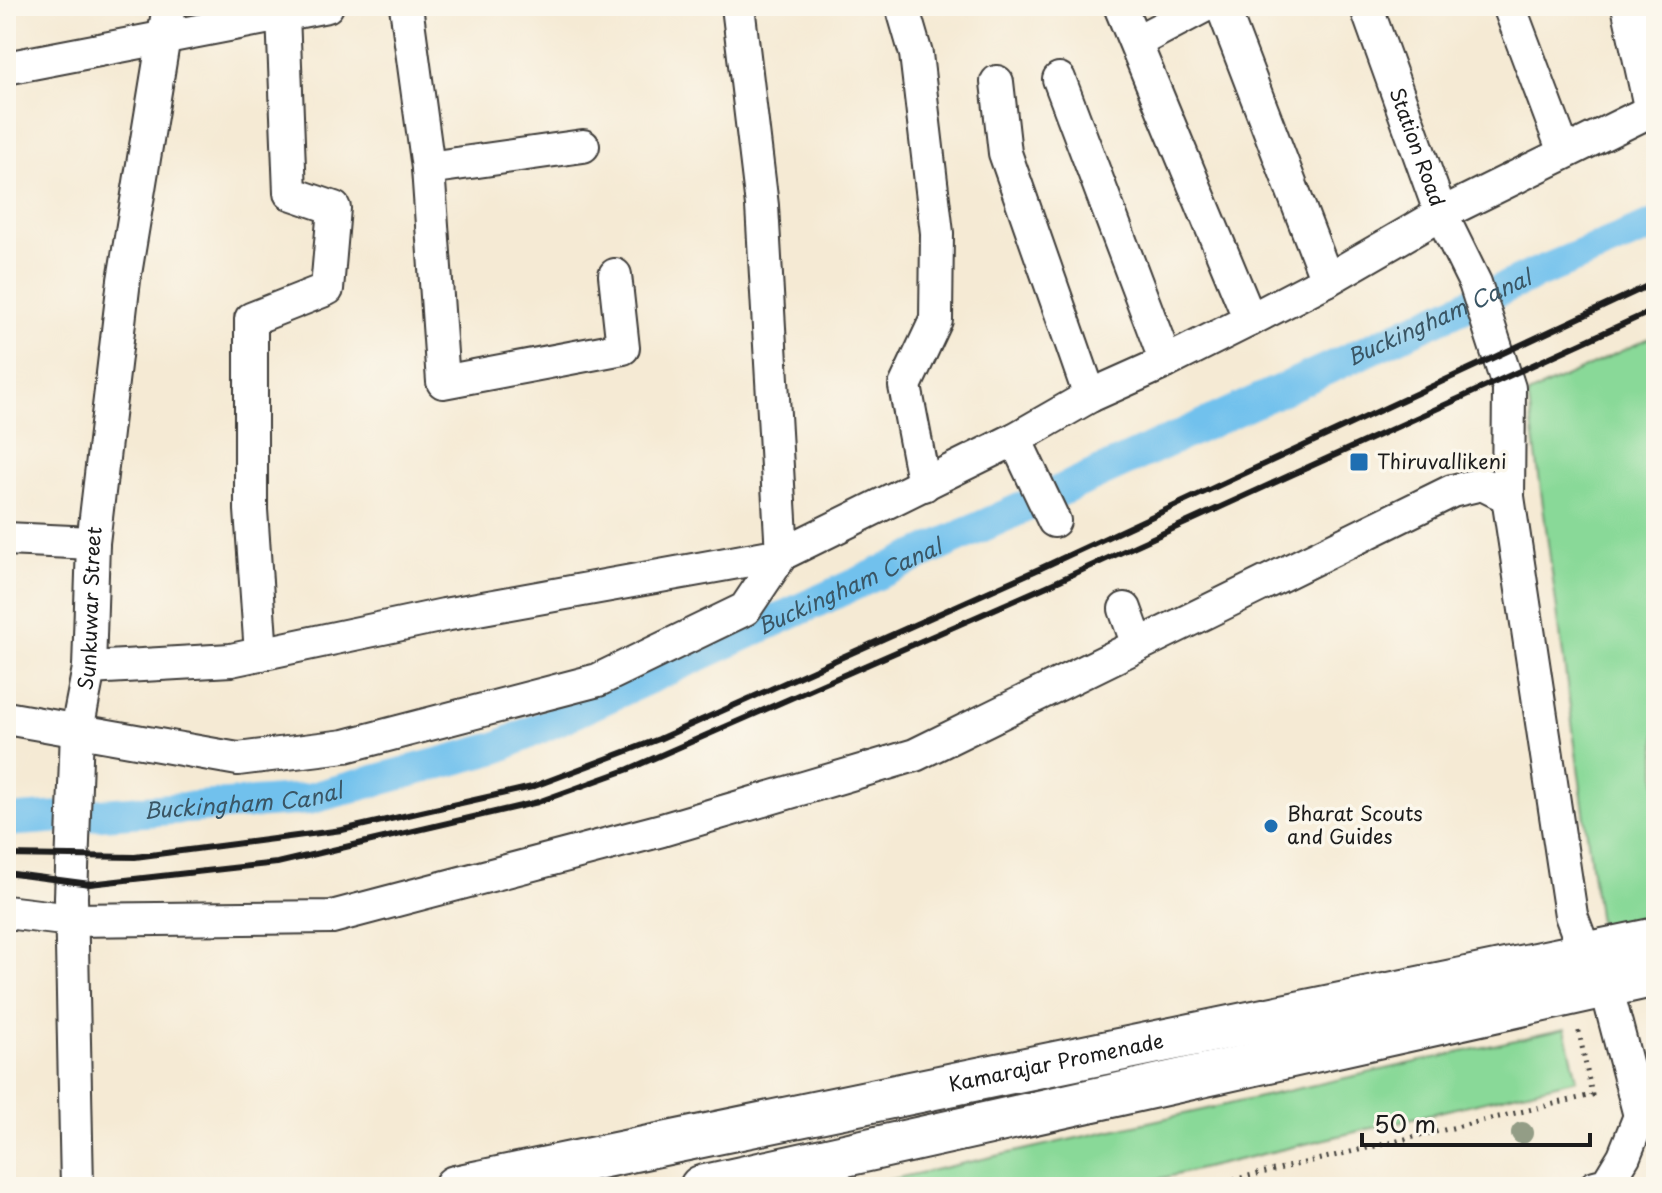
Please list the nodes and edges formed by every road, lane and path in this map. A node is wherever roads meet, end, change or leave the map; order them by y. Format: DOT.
graph roads {
  1 [pos="327,6"];
  2 [pos="406,6"];
  3 [pos="738,6"];
  4 [pos="902,6"];
  5 [pos="1120,6"];
  6 [pos="1204,6"];
  7 [pos="1222,6"];
  8 [pos="1366,6"];
  9 [pos="1509,6"];
  10 [pos="1628,6"];
  11 [pos="283,14"];
  12 [pos="167,21"];
  13 [pos="1136,42"];
  14 [pos="6,68"];
  15 [pos="1059,79"];
  16 [pos="997,82"];
  17 [pos="1653,109"];
  18 [pos="583,146"];
  19 [pos="1564,152"];
  20 [pos="428,168"];
  21 [pos="1441,214"];
  22 [pos="615,275"];
  23 [pos="1327,280"];
  24 [pos="1250,320"];
  25 [pos="1166,362"];
  26 [pos="1090,396"];
  27 [pos="1015,439"];
  28 [pos="924,485"];
  29 [pos="1508,497"];
  30 [pos="1054,521"];
  31 [pos="6,539"];
  32 [pos="93,543"];
  33 [pos="782,554"];
  34 [pos="1125,609"];
  35 [pos="1138,645"];
  36 [pos="261,654"];
  37 [pos="89,668"];
  38 [pos="6,718"];
  39 [pos="77,730"];
  40 [pos="71,909"];
  41 [pos="6,912"];
  42 [pos="1656,939"];
  43 [pos="1656,975"];
  44 [pos="1587,977"];
  45 [pos="1648,1114"];
  46 [pos="77,1187"];
  47 [pos="455,1187"];
  48 [pos="701,1187"];
  49 [pos="1202,1187"];
  50 [pos="1595,1187"];
  1 -- 11 [label="street"];
  2 -- 20 [label="street"];
  3 -- 33 [label="street"];
  4 -- 28 [label="street"];
  5 -- 13 [label="street"];
  6 -- 13 [label="street"];
  7 -- 23 [label="street"];
  8 -- 21 [label="street, Station Road"];
  9 -- 19 [label="street"];
  10 -- 17 [label="street"];
  11 -- 12 [label="street"];
  11 -- 36 [label="street"];
  12 -- 14 [label="street"];
  12 -- 32 [label="street, Sunkuwar Street"];
  13 -- 24 [label="street"];
  15 -- 25 [label="street"];
  16 -- 26 [label="street"];
  17 -- 19 [label="street"];
  18 -- 20 [label="street"];
  19 -- 21 [label="street"];
  20 -- 22 [label="street"];
  21 -- 23 [label="street"];
  21 -- 29 [label="street, Station Road"];
  23 -- 24 [label="street"];
  24 -- 25 [label="street"];
  25 -- 26 [label="street"];
  26 -- 27 [label="street"];
  27 -- 28 [label="street"];
  27 -- 30 [label="street"];
  28 -- 33 [label="street"];
  29 -- 35 [label="street"];
  29 -- 44 [label="street, Station Road"];
  31 -- 32 [label="street"];
  32 -- 37 [label="street, Sunkuwar Street"];
  33 -- 36 [label="street"];
  33 -- 39 [label="street"];
  34 -- 35 [label="street"];
  35 -- 40 [label="street"];
  36 -- 37 [label="street"];
  37 -- 39 [label="street, Sunkuwar Street"];
  38 -- 39 [label="street"];
  39 -- 40 [label="street, Sunkuwar Street"];
  40 -- 41 [label="street"];
  40 -- 46 [label="street, Sunkuwar Street"];
  42 -- 44 [label="main road, Kamarajar Promenade"];
  43 -- 44 [label="main road, Kamarajar Promenade"];
  44 -- 45 [label="street, Station Road"];
  44 -- 47 [label="main road, Kamarajar Promenade"];
  44 -- 48 [label="main road, Kamarajar Promenade"];
  44 -- 49 [label="path"];
  45 -- 50 [label="street"];
}
